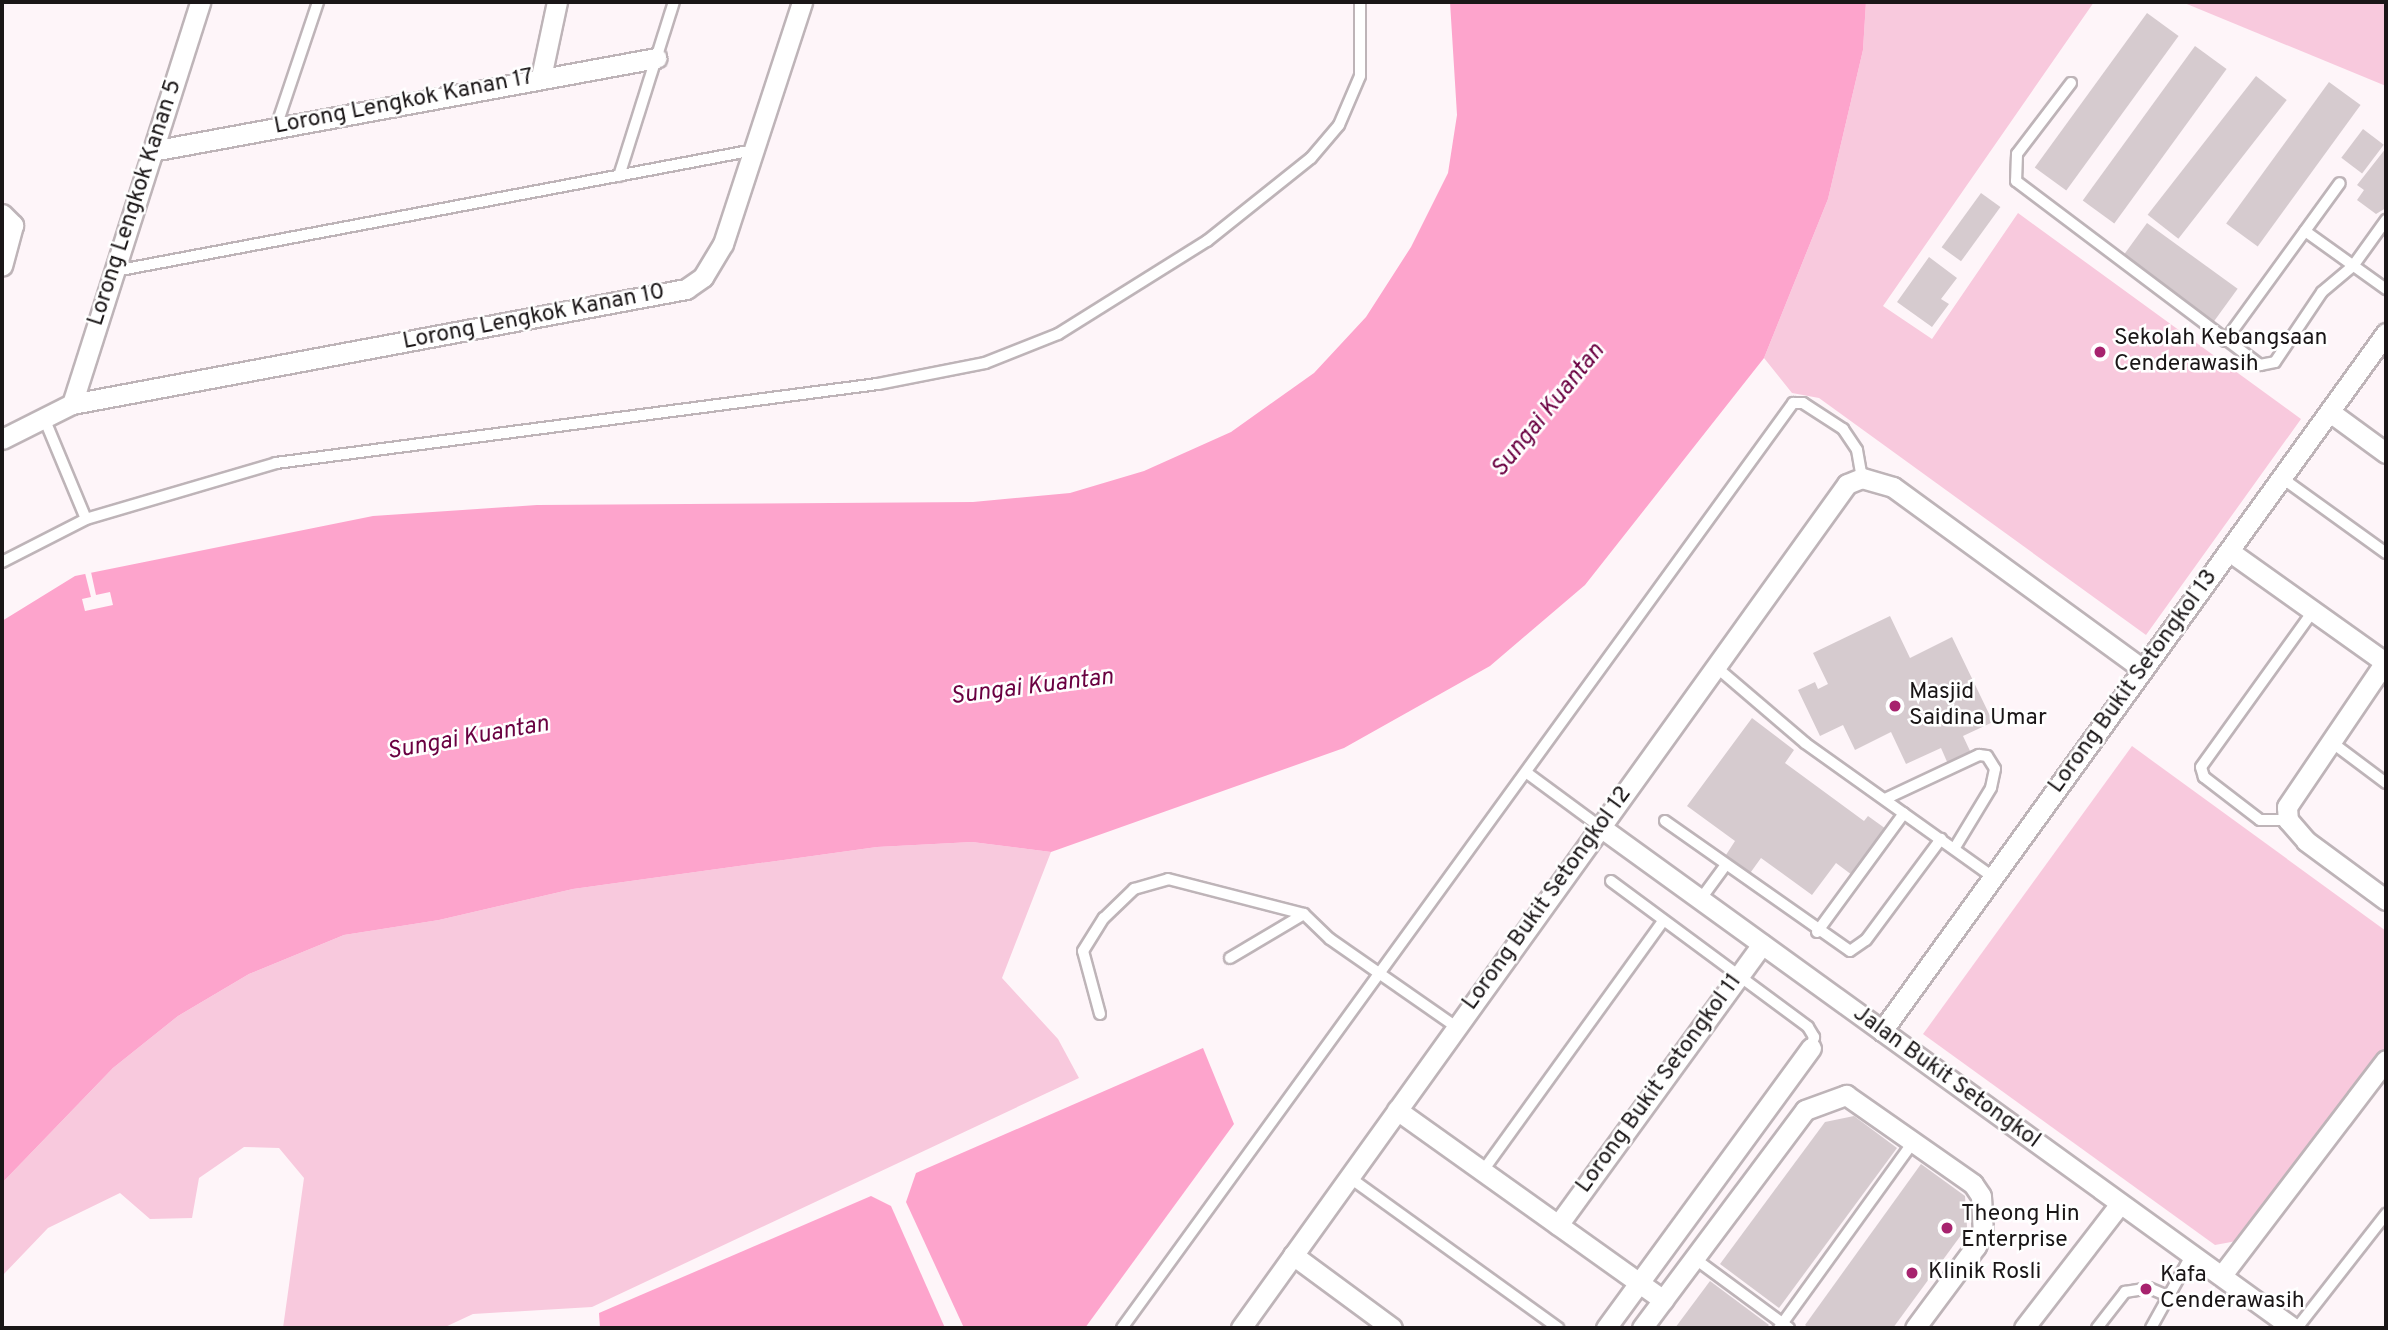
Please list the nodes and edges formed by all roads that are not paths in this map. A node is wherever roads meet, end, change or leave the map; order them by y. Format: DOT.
graph roads {
  1 [pos="200,2"];
  2 [pos="318,2"];
  3 [pos="557,2"];
  4 [pos="674,2"];
  5 [pos="802,2"];
  6 [pos="1360,2"];
  7 [pos="656,58"];
  8 [pos="541,77"];
  9 [pos="2071,83"];
  10 [pos="276,127"];
  11 [pos="755,150"];
  12 [pos="152,151"];
  13 [pos="620,176"];
  14 [pos="2340,183"];
  15 [pos="2,214"];
  16 [pos="2386,220"];
  17 [pos="2305,231"];
  18 [pos="2,266"];
  19 [pos="2353,266"];
  20 [pos="115,271"];
  21 [pos="2386,289"];
  22 [pos="2386,333"];
  23 [pos="2225,341"];
  24 [pos="72,404"];
  25 [pos="2330,412"];
  26 [pos="44,418"];
  27 [pos="2,439"];
  28 [pos="2386,453"];
  29 [pos="1862,478"];
  30 [pos="2282,478"];
  31 [pos="86,519"];
  32 [pos="2229,551"];
  33 [pos="2386,553"];
  34 [pos="2,562"];
  35 [pos="2313,611"];
  36 [pos="2386,663"];
  37 [pos="1714,666"];
  38 [pos="2144,669"];
  39 [pos="2330,741"];
  40 [pos="1527,772"];
  41 [pos="2386,783"];
  42 [pos="1885,799"];
  43 [pos="1904,813"];
  44 [pos="2288,820"];
  45 [pos="1665,821"];
  46 [pos="1599,826"];
  47 [pos="1941,839"];
  48 [pos="1954,849"];
  49 [pos="1725,866"];
  50 [pos="1993,877"];
  51 [pos="1611,881"];
  52 [pos="1700,900"];
  53 [pos="2386,900"];
  54 [pos="1304,914"];
  55 [pos="1663,920"];
  56 [pos="1817,932"];
  57 [pos="1762,944"];
  58 [pos="1230,957"];
  59 [pos="1382,973"];
  60 [pos="1738,977"];
  61 [pos="1100,1014"];
  62 [pos="1456,1027"];
  63 [pos="1882,1031"];
  64 [pos="1811,1048"];
  65 [pos="2386,1060"];
  66 [pos="1397,1110"];
  67 [pos="1913,1142"];
  68 [pos="1482,1172"];
  69 [pos="1349,1177"];
  70 [pos="2120,1205"];
  71 [pos="2386,1214"];
  72 [pos="1558,1225"];
  73 [pos="1293,1255"];
  74 [pos="2192,1255"];
  75 [pos="1694,1258"];
  76 [pos="2222,1275"];
  77 [pos="1639,1283"];
  78 [pos="2172,1298"];
  79 [pos="1663,1300"];
  80 [pos="1783,1327"];
  81 [pos="1122,1328"];
  82 [pos="1241,1328"];
  83 [pos="1392,1328"];
  84 [pos="1558,1328"];
  85 [pos="1606,1328"];
  86 [pos="1642,1328"];
  87 [pos="1916,1328"];
  88 [pos="2024,1328"];
  89 [pos="2097,1328"];
  90 [pos="2151,1328"];
  91 [pos="2295,1328"];
  1 -- 12 [label="street, Lorong Lengkok Kanan 5"];
  2 -- 10 [label="lane"];
  3 -- 8 [label="street"];
  4 -- 7 [label="lane"];
  5 -- 11 [label="street, Lorong Lengkok Kanan 10"];
  6 -- 31 [label="lane"];
  7 -- 8 [label="street, Lorong Lengkok Kanan 17"];
  7 -- 13 [label="lane"];
  8 -- 10 [label="street, Lorong Lengkok Kanan 17"];
  9 -- 23 [label="lane"];
  10 -- 12 [label="street, Lorong Lengkok Kanan 17"];
  11 -- 13 [label="lane"];
  11 -- 24 [label="street, Lorong Lengkok Kanan 10"];
  12 -- 20 [label="street, Lorong Lengkok Kanan 5"];
  13 -- 20 [label="lane"];
  14 -- 17 [label="lane"];
  15 -- 18 [label="street"];
  16 -- 19 [label="lane"];
  17 -- 19 [label="lane"];
  17 -- 23 [label="lane"];
  19 -- 21 [label="lane"];
  19 -- 23 [label="lane"];
  20 -- 24 [label="street, Lorong Lengkok Kanan 5"];
  22 -- 25 [label="street, Lorong Bukit Setongkol 13"];
  24 -- 26 [label="street, Lorong Lengkok Kanan 10"];
  25 -- 28 [label="street"];
  25 -- 30 [label="street, Lorong Bukit Setongkol 13"];
  26 -- 27 [label="street, Lorong Lengkok Kanan 10"];
  26 -- 31 [label="lane"];
  29 -- 37 [label="street, Lorong Bukit Setongkol 12"];
  29 -- 38 [label="street"];
  29 -- 40 [label="lane"];
  30 -- 32 [label="street, Lorong Bukit Setongkol 13"];
  30 -- 33 [label="lane"];
  31 -- 34 [label="lane"];
  32 -- 35 [label="street"];
  32 -- 38 [label="street, Lorong Bukit Setongkol 13"];
  35 -- 36 [label="street"];
  35 -- 44 [label="lane"];
  36 -- 39 [label="street"];
  37 -- 42 [label="lane"];
  37 -- 46 [label="street, Lorong Bukit Setongkol 12"];
  38 -- 50 [label="street, Lorong Bukit Setongkol 13"];
  39 -- 41 [label="lane"];
  39 -- 44 [label="street"];
  40 -- 46 [label="lane"];
  40 -- 59 [label="lane"];
  42 -- 43 [label="lane"];
  42 -- 48 [label="lane"];
  43 -- 47 [label="lane"];
  43 -- 56 [label="lane"];
  44 -- 53 [label="street"];
  45 -- 49 [label="lane"];
  46 -- 52 [label="street, Jalan Bukit Setongkol"];
  46 -- 62 [label="street, Lorong Bukit Setongkol 12"];
  47 -- 48 [label="lane"];
  47 -- 56 [label="lane"];
  48 -- 50 [label="lane"];
  49 -- 52 [label="lane"];
  49 -- 56 [label="lane"];
  50 -- 63 [label="street, Lorong Bukit Setongkol 13"];
  51 -- 55 [label="lane"];
  52 -- 57 [label="street, Jalan Bukit Setongkol"];
  54 -- 58 [label="lane"];
  54 -- 59 [label="lane"];
  54 -- 61 [label="lane"];
  55 -- 60 [label="lane"];
  55 -- 68 [label="lane"];
  57 -- 60 [label="street, Lorong Bukit Setongkol 11"];
  57 -- 63 [label="street, Jalan Bukit Setongkol"];
  59 -- 62 [label="lane"];
  59 -- 81 [label="lane"];
  60 -- 64 [label="lane"];
  60 -- 72 [label="street, Lorong Bukit Setongkol 11"];
  62 -- 66 [label="street, Lorong Bukit Setongkol 12"];
  63 -- 70 [label="street, Jalan Bukit Setongkol"];
  64 -- 77 [label="street"];
  65 -- 76 [label="street"];
  66 -- 68 [label="street"];
  66 -- 69 [label="street, Lorong Bukit Setongkol 12"];
  67 -- 75 [label="street"];
  67 -- 80 [label="lane"];
  67 -- 87 [label="street"];
  68 -- 72 [label="street"];
  69 -- 73 [label="street, Lorong Bukit Setongkol 12"];
  69 -- 84 [label="lane"];
  70 -- 74 [label="street, Jalan Bukit Setongkol"];
  70 -- 88 [label="street"];
  71 -- 91 [label="lane"];
  72 -- 77 [label="street"];
  73 -- 82 [label="street, Lorong Bukit Setongkol 12"];
  73 -- 83 [label="street"];
  74 -- 76 [label="street, Jalan Bukit Setongkol"];
  74 -- 78 [label="lane"];
  75 -- 79 [label="street"];
  75 -- 80 [label="lane"];
  76 -- 91 [label="street, Jalan Bukit Setongkol"];
  77 -- 79 [label="street"];
  77 -- 85 [label="street"];
  78 -- 89 [label="lane"];
  78 -- 90 [label="lane"];
  79 -- 86 [label="street"];
}
